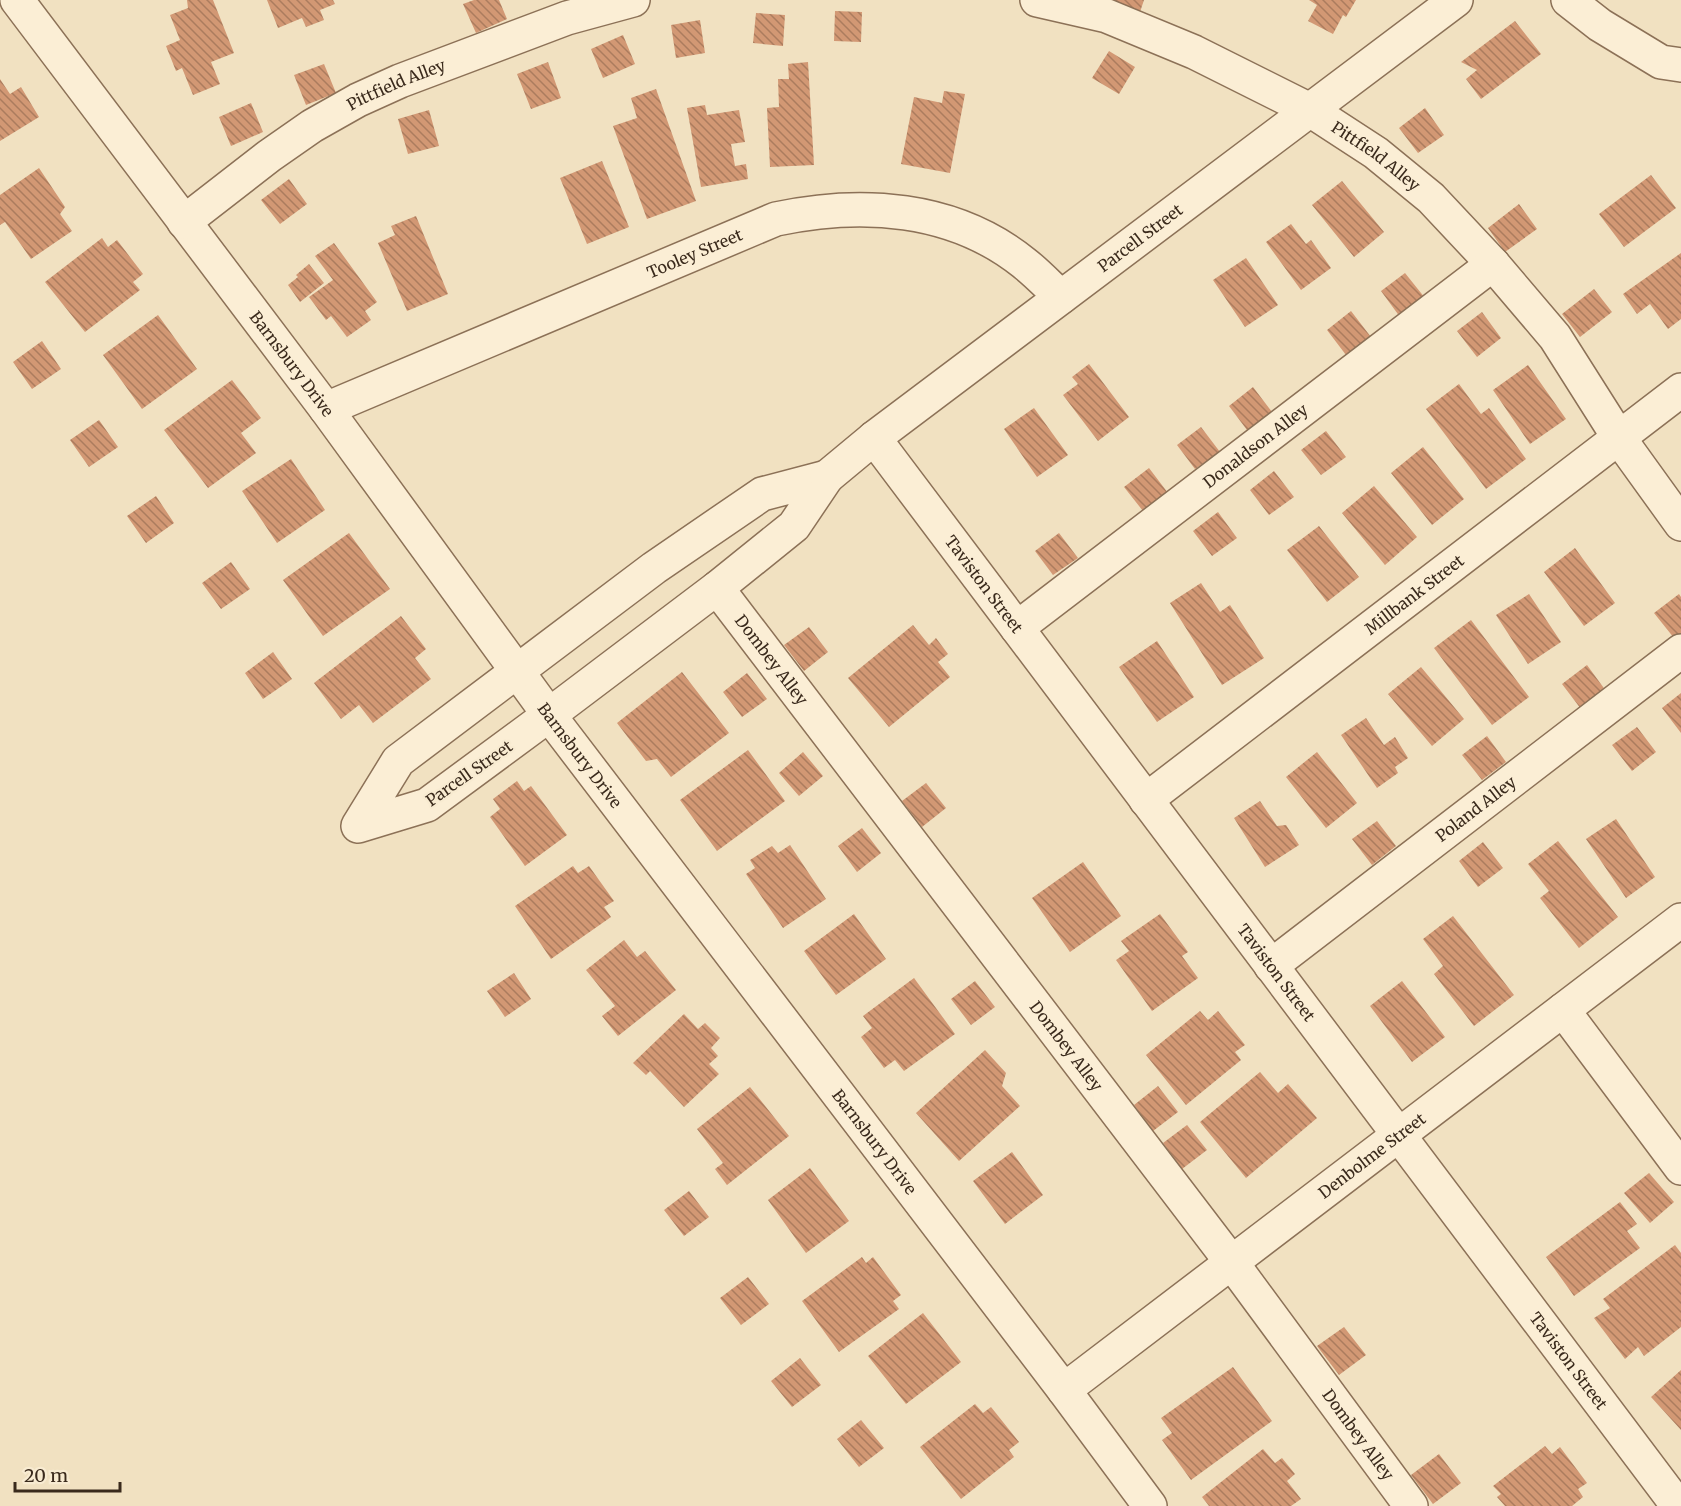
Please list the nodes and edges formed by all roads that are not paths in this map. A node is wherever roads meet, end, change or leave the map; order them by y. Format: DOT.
graph roads {
  1 [pos="17,0"];
  2 [pos="633,0"];
  3 [pos="1037,0"];
  4 [pos="1456,0"];
  5 [pos="1568,0"];
  6 [pos="1681,65"];
  7 [pos="1310,110"];
  8 [pos="184,222"];
  9 [pos="1493,264"];
  10 [pos="1061,297"];
  11 [pos="1681,390"];
  12 [pos="326,410"];
  13 [pos="874,438"];
  14 [pos="1619,438"];
  15 [pos="826,477"];
  16 [pos="1681,524"];
  17 [pos="717,588"];
  18 [pos="1017,628"];
  19 [pos="1681,651"];
  20 [pos="517,672"];
  21 [pos="549,715"];
  22 [pos="1146,800"];
  23 [pos="1681,920"];
  24 [pos="1271,966"];
  25 [pos="1563,1010"];
  26 [pos="1398,1135"];
  27 [pos="1681,1168"];
  28 [pos="1232,1263"];
  29 [pos="1064,1390"];
  30 [pos="1150,1506"];
  31 [pos="1411,1506"];
  32 [pos="1678,1506"];
  1 -- 8 [label="street, Barnsbury Drive"];
  2 -- 8 [label="street, Pittfield Alley"];
  3 -- 7 [label="street, Pittfield Alley"];
  4 -- 7 [label="street, Parcell Street"];
  5 -- 6 [label="street"];
  7 -- 9 [label="street, Pittfield Alley"];
  7 -- 10 [label="street, Parcell Street"];
  8 -- 12 [label="street, Barnsbury Drive"];
  9 -- 14 [label="street, Pittfield Alley"];
  9 -- 18 [label="street, Donaldson Alley"];
  10 -- 12 [label="street, Tooley Street"];
  10 -- 13 [label="street, Parcell Street"];
  11 -- 14 [label="street, Millbank Street"];
  12 -- 20 [label="street, Barnsbury Drive"];
  13 -- 15 [label="street, Parcell Street"];
  13 -- 18 [label="street, Taviston Street"];
  14 -- 16 [label="street, Pittfield Alley"];
  14 -- 22 [label="street, Millbank Street"];
  15 -- 17 [label="street, Parcell Street"];
  15 -- 20 [label="street, Parcell Street"];
  17 -- 21 [label="street, Parcell Street"];
  17 -- 28 [label="street, Dombey Alley"];
  18 -- 22 [label="street, Taviston Street"];
  19 -- 24 [label="street, Poland Alley"];
  20 -- 21 [label="street, Barnsbury Drive"];
  20 -- 21 [label="street, Parcell Street"];
  21 -- 29 [label="street, Barnsbury Drive"];
  22 -- 24 [label="street, Taviston Street"];
  23 -- 25 [label="street, Denbolme Street"];
  24 -- 26 [label="street, Taviston Street"];
  25 -- 26 [label="street, Denbolme Street"];
  25 -- 27 [label="street"];
  26 -- 28 [label="street, Denbolme Street"];
  26 -- 32 [label="street, Taviston Street"];
  28 -- 29 [label="street, Denbolme Street"];
  28 -- 31 [label="street, Dombey Alley"];
  29 -- 30 [label="street, Barnsbury Drive"];
}
